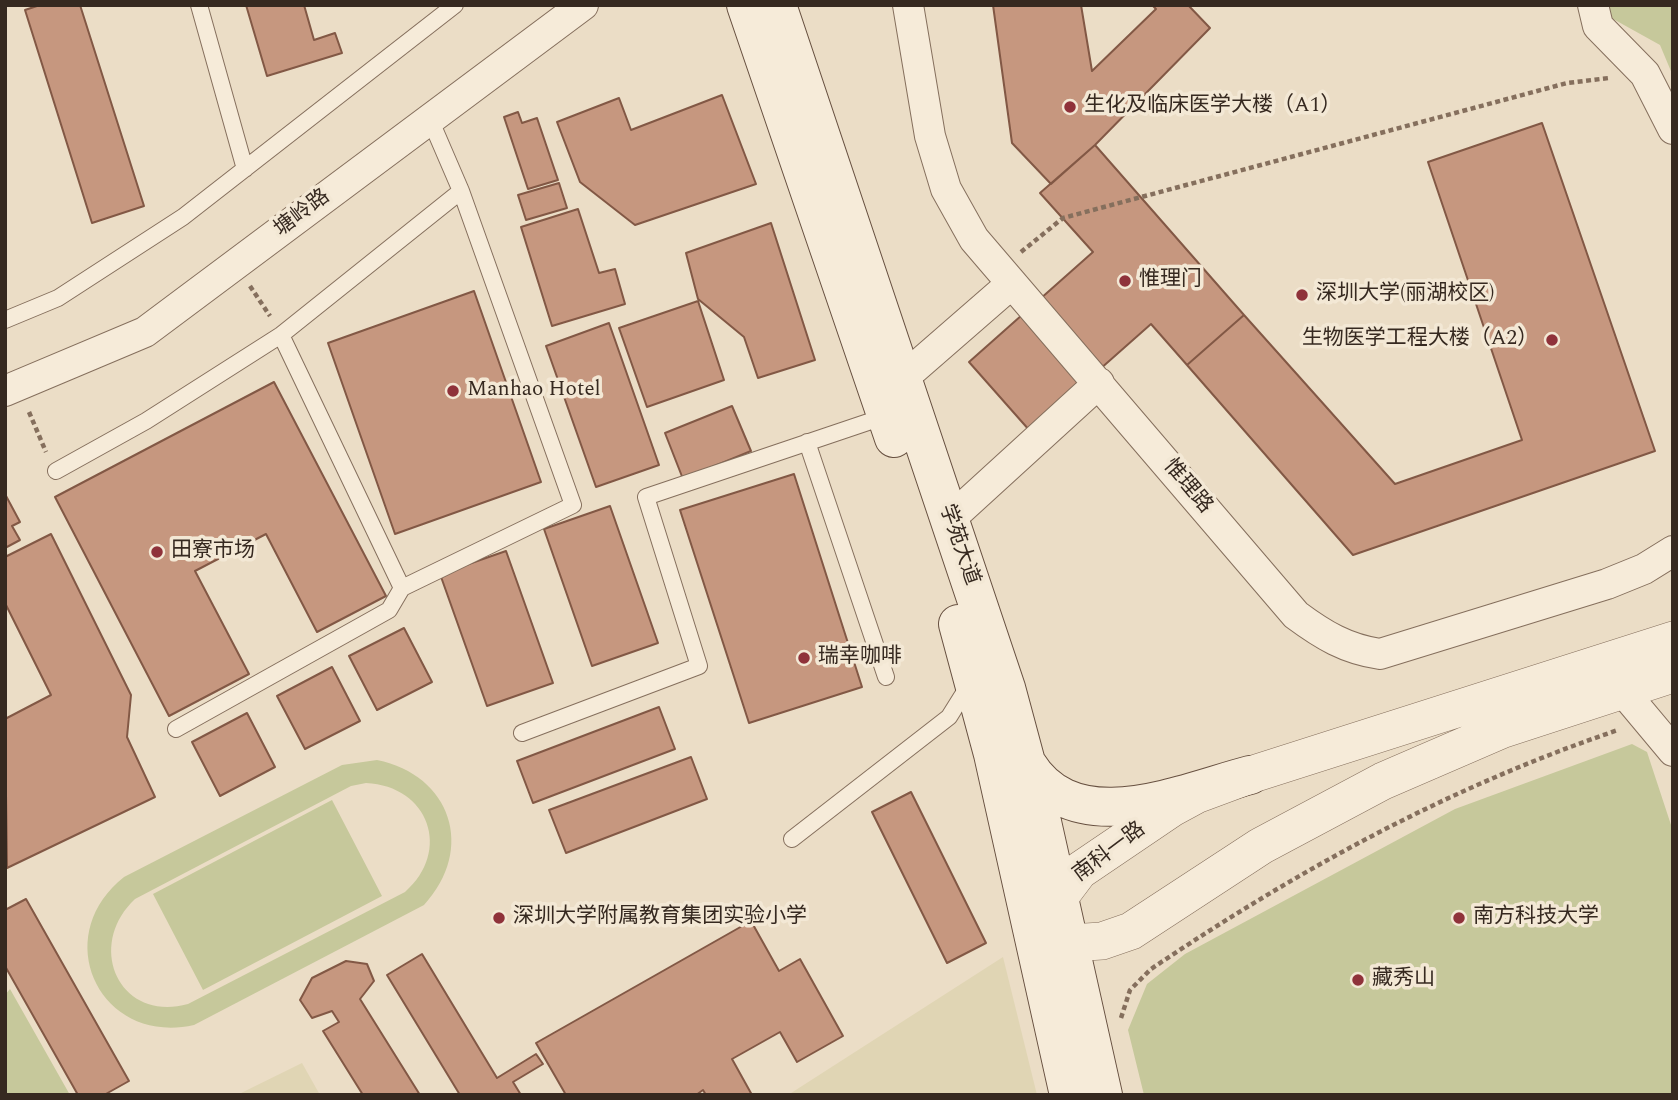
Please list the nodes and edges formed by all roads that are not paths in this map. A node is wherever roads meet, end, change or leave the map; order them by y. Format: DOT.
graph roads {
  1 [pos="199,5"];
  2 [pos="456,5"];
  3 [pos="583,5"];
  4 [pos="746,5"];
  5 [pos="777,5"];
  6 [pos="908,5"];
  7 [pos="1593,5"];
  8 [pos="430,118"];
  9 [pos="1673,130"];
  10 [pos="245,169"];
  11 [pos="461,191"];
  12 [pos="1004,278"];
  13 [pos="5,320"];
  14 [pos="281,335"];
  15 [pos="902,379"];
  16 [pos="1099,383"];
  17 [pos="5,391"];
  18 [pos="886,416"];
  19 [pos="807,442"];
  20 [pos="56,471"];
  21 [pos="950,519"];
  22 [pos="1673,551"];
  23 [pos="402,589"];
  24 [pos="1673,639"];
  25 [pos="1673,674"];
  26 [pos="886,677"];
  27 [pos="974,677"];
  28 [pos="1622,690"];
  29 [pos="949,717"];
  30 [pos="986,725"];
  31 [pos="176,729"];
  32 [pos="522,733"];
  33 [pos="1673,751"];
  34 [pos="1027,763"];
  35 [pos="1250,775"];
  36 [pos="792,839"];
  37 [pos="1058,897"];
  38 [pos="1051,937"];
  39 [pos="1069,1095"];
  40 [pos="1102,1095"];
  1 -- 10 [label="lane"];
  2 -- 10 [label="lane"];
  3 -- 8 [label="street, 塘岭路"];
  4 -- 18 [label="main road, 学苑大道"];
  5 -- 15 [label="main road, 学苑大道"];
  6 -- 12 [label="street, 惟理路"];
  7 -- 9 [label="street"];
  8 -- 11 [label="lane"];
  8 -- 17 [label="street, 塘岭路"];
  10 -- 13 [label="lane"];
  11 -- 14 [label="lane"];
  11 -- 23 [label="lane"];
  12 -- 15 [label="street"];
  12 -- 16 [label="street, 惟理路"];
  14 -- 20 [label="lane"];
  14 -- 23 [label="lane"];
  15 -- 21 [label="main road, 学苑大道"];
  16 -- 21 [label="street"];
  16 -- 22 [label="street, 惟理路"];
  18 -- 19 [label="lane"];
  18 -- 27 [label="main road, 学苑大道"];
  19 -- 26 [label="lane"];
  19 -- 32 [label="lane"];
  21 -- 34 [label="main road, 学苑大道"];
  23 -- 31 [label="lane"];
  24 -- 35 [label="street, 南科一路"];
  25 -- 28 [label="street"];
  27 -- 29 [label="lane"];
  27 -- 30 [label="main road, 学苑大道"];
  28 -- 33 [label="street"];
  28 -- 38 [label="street"];
  29 -- 30 [label="lane"];
  29 -- 36 [label="lane"];
  30 -- 38 [label="main road, 学苑大道"];
  34 -- 35 [label="main road"];
  34 -- 37 [label="main road, 学苑大道"];
  35 -- 37 [label="street, 南科一路"];
  37 -- 38 [label="main road, 学苑大道"];
  38 -- 39 [label="main road, 学苑大道"];
  38 -- 40 [label="main road, 学苑大道"];
}
